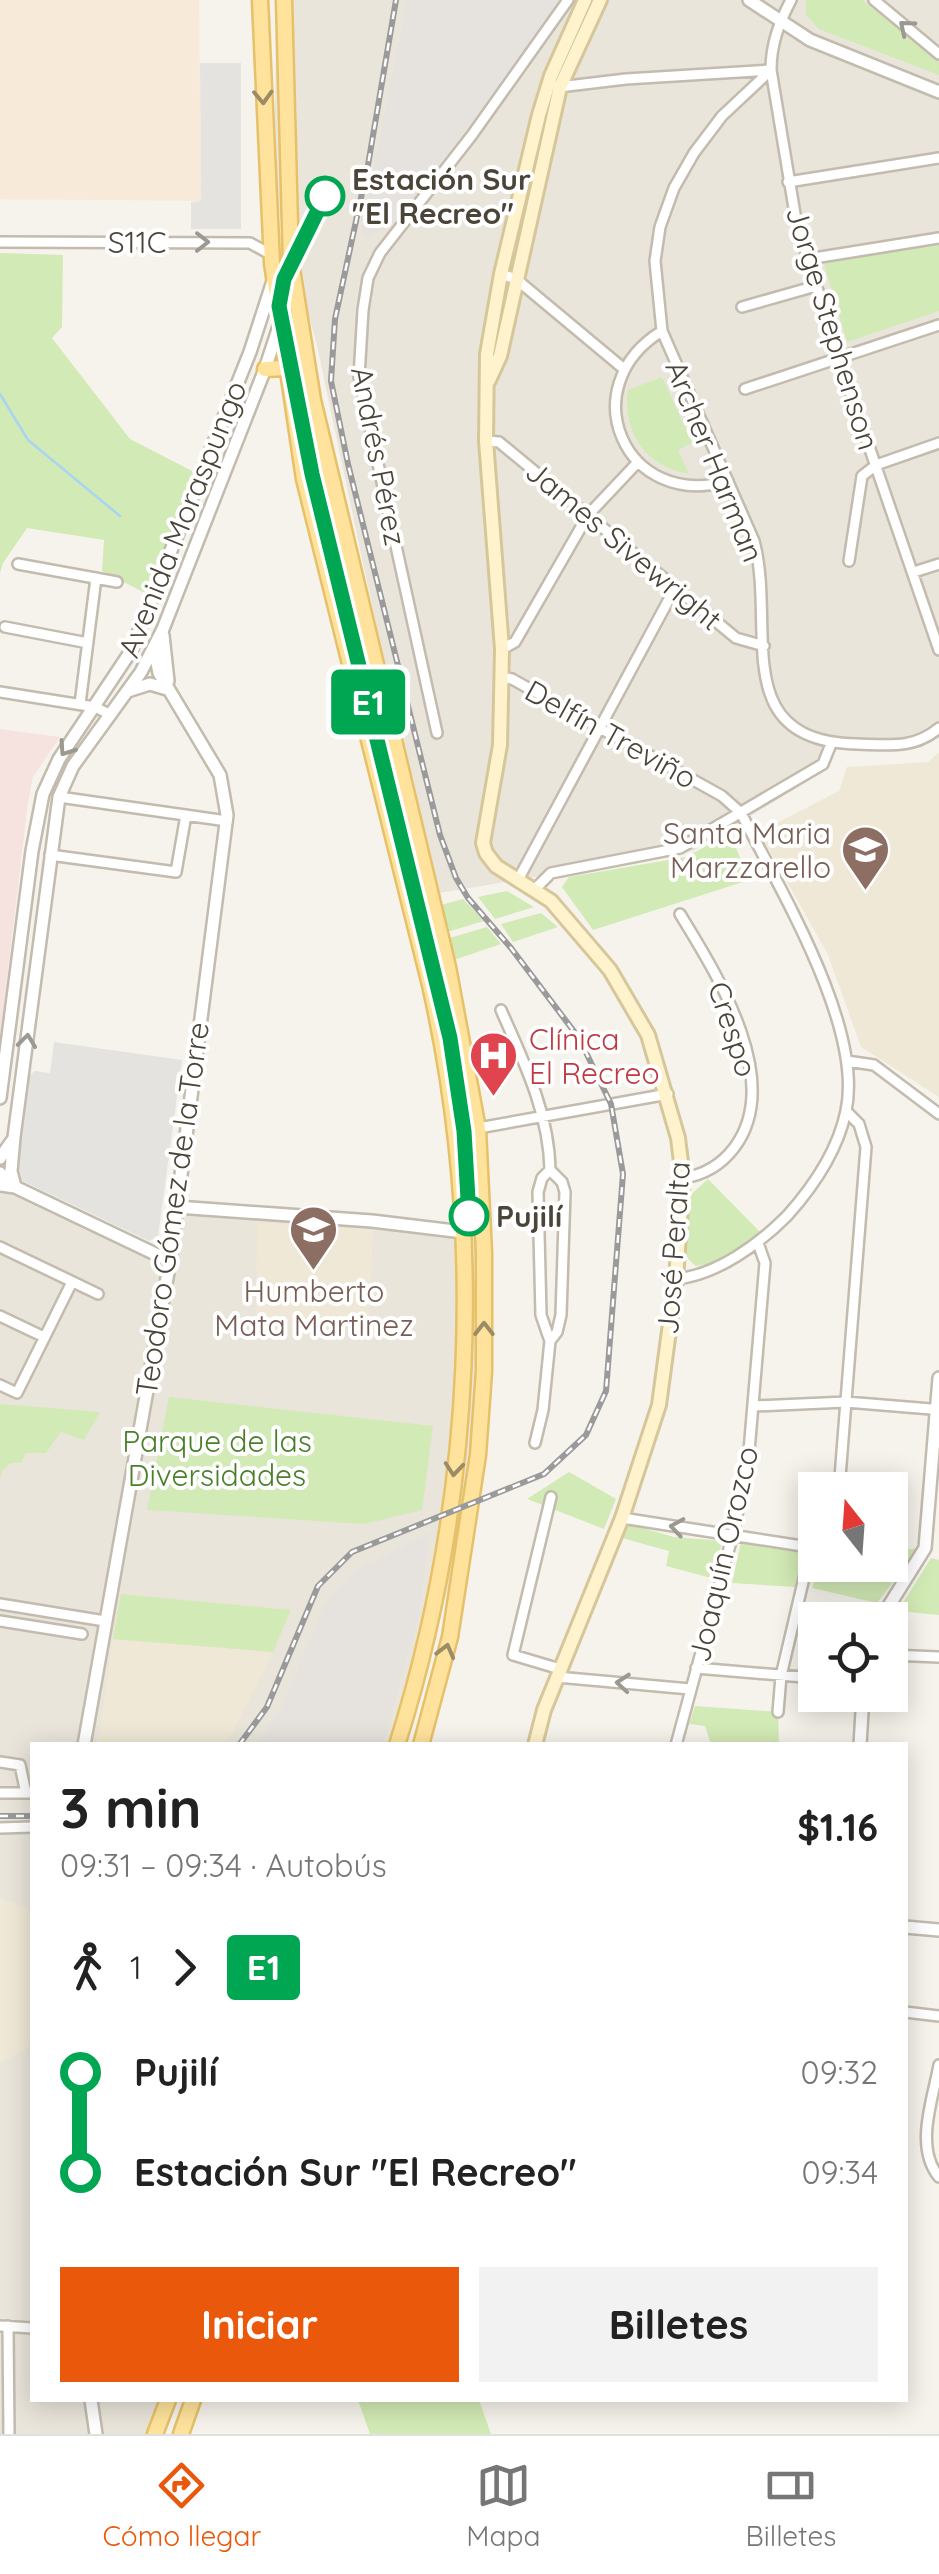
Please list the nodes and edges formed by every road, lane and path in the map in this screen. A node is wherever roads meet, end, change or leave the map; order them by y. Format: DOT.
graph roads {
  1 [pos="260,0"];
  2 [pos="284,0"];
  3 [pos="568,0"];
  4 [pos="586,0"];
  5 [pos="600,0"];
  6 [pos="749,0"];
  7 [pos="791,0"];
  8 [pos="879,2"];
  9 [pos="780,21"];
  10 [pos="939,54"];
  11 [pos="771,70"];
  12 [pos="560,87"];
  13 [pos="939,92"];
  14 [pos="546,94"];
  15 [pos="939,158"];
  16 [pos="788,182"];
  17 [pos="939,238"];
  18 [pos="0,242"];
  19 [pos="272,255"];
  20 [pos="808,259"];
  21 [pos="502,274"];
  22 [pos="274,278"];
  23 [pos="516,278"];
  24 [pos="294,284"];
  25 [pos="816,286"];
  26 [pos="742,308"];
  27 [pos="939,325"];
  28 [pos="280,328"];
  29 [pos="662,331"];
  30 [pos="839,359"];
  31 [pos="286,368"];
  32 [pos="265,369"];
  33 [pos="624,369"];
  34 [pos="488,382"];
  35 [pos="745,390"];
  36 [pos="486,441"];
  37 [pos="939,444"];
  38 [pos="638,462"];
  39 [pos="876,465"];
  40 [pos="728,480"];
  41 [pos="588,515"];
  42 [pos="850,560"];
  43 [pos="18,564"];
  44 [pos="939,564"];
  45 [pos="914,572"];
  46 [pos="96,578"];
  47 [pos="117,582"];
  48 [pos="676,588"];
  49 [pos="5,628"];
  50 [pos="163,629"];
  51 [pos="88,643"];
  52 [pos="764,646"];
  53 [pos="154,649"];
  54 [pos="502,650"];
  55 [pos="939,650"];
  56 [pos="501,676"];
  57 [pos="170,688"];
  58 [pos="128,691"];
  59 [pos="0,692"];
  60 [pos="80,704"];
  61 [pos="95,707"];
  62 [pos="111,715"];
  63 [pos="601,728"];
  64 [pos="939,728"];
  65 [pos="437,733"];
  66 [pos="831,744"];
  67 [pos="59,797"];
  68 [pos="741,813"];
  69 [pos="186,815"];
  70 [pos="227,821"];
  71 [pos="50,855"];
  72 [pos="519,878"];
  73 [pos="535,888"];
  74 [pos="680,914"];
  75 [pos="502,1010"];
  76 [pos="847,1062"];
  77 [pos="668,1094"];
  78 [pos="0,1098"];
  79 [pos="846,1111"];
  80 [pos="939,1114"];
  81 [pos="543,1116"];
  82 [pos="478,1129"];
  83 [pos="456,1132"];
  84 [pos="14,1137"];
  85 [pos="0,1158"];
  86 [pos="550,1170"];
  87 [pos="0,1173"];
  88 [pos="683,1178"];
  89 [pos="0,1186"];
  90 [pos="14,1187"];
  91 [pos="177,1207"];
  92 [pos="463,1232"];
  93 [pos="758,1243"];
  94 [pos="0,1248"];
  95 [pos="170,1262"];
  96 [pos="676,1278"];
  97 [pos="72,1282"];
  98 [pos="98,1294"];
  99 [pos="0,1316"];
  100 [pos="44,1337"];
  101 [pos="550,1341"];
  102 [pos="939,1378"];
  103 [pos="0,1385"];
  104 [pos="846,1402"];
  105 [pos="754,1406"];
  106 [pos="931,1409"];
  107 [pos="535,1443"];
  108 [pos="840,1472"];
  109 [pos="551,1496"];
  110 [pos="622,1518"];
  111 [pos="733,1534"];
  112 [pos="798,1545"];
  113 [pos="804,1582"];
  114 [pos="891,1602"];
  115 [pos="0,1604"];
  116 [pos="0,1621"];
  117 [pos="105,1621"];
  118 [pos="82,1634"];
  119 [pos="908,1656"];
  120 [pos="939,1657"];
  121 [pos="696,1668"];
  122 [pos="559,1673"];
  123 [pos="781,1676"];
  124 [pos="798,1677"];
  125 [pos="690,1689"];
  126 [pos="778,1712"];
  127 [pos="862,1712"];
  128 [pos="85,1742"];
  129 [pos="399,1742"];
  130 [pos="422,1742"];
  131 [pos="536,1742"];
  132 [pos="677,1742"];
  133 [pos="860,1742"];
  134 [pos="0,1762"];
  135 [pos="0,1793"];
  136 [pos="30,1793"];
  137 [pos="30,1827"];
  138 [pos="0,1828"];
  139 [pos="908,1927"];
  140 [pos="939,1930"];
  141 [pos="908,2012"];
  142 [pos="939,2016"];
  143 [pos="939,2065"];
  144 [pos="939,2177"];
  145 [pos="4,2326"];
  146 [pos="30,2328"];
  147 [pos="90,2402"];
  148 [pos="167,2402"];
  149 [pos="192,2402"];
  150 [pos="10,2434"];
  151 [pos="98,2434"];
  152 [pos="154,2434"];
  153 [pos="181,2434"];
  1 -- 19 [label="main road, one-way"];
  2 -- 24 [label="main road"];
  3 -- 65 [label="street, Andrés Pérez"];
  4 -- 14 [label="main road, José Peralta"];
  5 -- 12 [label="main road, José Peralta"];
  6 -- 9 [label="street"];
  7 -- 9 [label="street, Jorge Stephenson"];
  10 -- 8 [label="street, one-way"];
  9 -- 11 [label="street, Jorge Stephenson"];
  9 -- 13 [label="street"];
  11 -- 12 [label="street"];
  11 -- 16 [label="street, Jorge Stephenson"];
  11 -- 29 [label="street, Archer Harman"];
  12 -- 14 [label="street"];
  12 -- 23 [label="main road, José Peralta"];
  14 -- 21 [label="main road, José Peralta"];
  15 -- 16 [label="street"];
  16 -- 20 [label="street, Jorge Stephenson"];
  17 -- 20 [label="street"];
  18 -- 19 [label="street, S11C, one-way"];
  19 -- 22 [label="main road"];
  20 -- 25 [label="street, Jorge Stephenson"];
  21 -- 23 [label="street"];
  21 -- 34 [label="main road, José Peralta"];
  22 -- 28 [label="main road"];
  22 -- 61 [label="street, Avenida Moraspungo"];
  23 -- 33 [label="street"];
  23 -- 34 [label="main road, José Peralta"];
  24 -- 28 [label="street, Avenida Moraspungo"];
  24 -- 82 [label="main road"];
  25 -- 26 [label="street"];
  25 -- 30 [label="street, Jorge Stephenson"];
  27 -- 30 [label="street"];
  28 -- 31 [label="main road"];
  28 -- 32 [label="street, Avenida Moraspungo"];
  29 -- 33 [label="street"];
  29 -- 40 [label="street, Archer Harman"];
  30 -- 35 [label="street"];
  30 -- 39 [label="street, Jorge Stephenson"];
  31 -- 32 [label="main road"];
  31 -- 83 [label="main road"];
  32 -- 50 [label="street, Avenida Moraspungo"];
  33 -- 38 [label="street"];
  34 -- 36 [label="main road, José Peralta"];
  36 -- 41 [label="street, James Sivewright"];
  36 -- 54 [label="main road, José Peralta"];
  37 -- 39 [label="street"];
  38 -- 40 [label="street"];
  38 -- 41 [label="street"];
  39 -- 42 [label="street"];
  39 -- 45 [label="street, Jorge Stephenson"];
  40 -- 52 [label="street, Archer Harman"];
  41 -- 48 [label="street, James Sivewright"];
  41 -- 54 [label="street"];
  43 -- 46 [label="street"];
  44 -- 45 [label="street"];
  45 -- 55 [label="street, Jorge Stephenson"];
  46 -- 47 [label="street"];
  46 -- 51 [label="street"];
  48 -- 52 [label="street, James Sivewright"];
  48 -- 63 [label="street"];
  49 -- 51 [label="street"];
  50 -- 53 [label="street, Avenida Moraspungo"];
  50 -- 57 [label="street, Teodoro Gómez de la Torre"];
  51 -- 60 [label="street"];
  52 -- 66 [label="street, Archer Harman"];
  53 -- 57 [label="street, Teodoro Gómez de la Torre"];
  53 -- 58 [label="street, Avenida Moraspungo"];
  54 -- 56 [label="main road, José Peralta"];
  56 -- 63 [label="street, Delfín Treviño"];
  56 -- 72 [label="main road, José Peralta"];
  57 -- 58 [label="street"];
  57 -- 70 [label="street, Teodoro Gómez de la Torre"];
  58 -- 62 [label="street, Avenida Moraspungo"];
  59 -- 60 [label="street"];
  60 -- 61 [label="street"];
  61 -- 62 [label="street"];
  61 -- 78 [label="street, Avenida Moraspungo, one-way"];
  62 -- 67 [label="street, Avenida Moraspungo"];
  63 -- 68 [label="street, Delfín Treviño"];
  63 -- 72 [label="street"];
  64 -- 66 [label="street, Archer Harman"];
  66 -- 68 [label="street"];
  67 -- 69 [label="street"];
  67 -- 71 [label="street, Avenida Moraspungo"];
  68 -- 73 [label="street"];
  68 -- 76 [label="street, Delfín Treviño"];
  69 -- 70 [label="street"];
  69 -- 71 [label="street"];
  70 -- 91 [label="street, Teodoro Gómez de la Torre"];
  84 -- 71 [label="street, Avenida Moraspungo, one-way"];
  72 -- 73 [label="main road, José Peralta"];
  73 -- 77 [label="main road, José Peralta"];
  74 -- 88 [label="street, Crespo"];
  75 -- 81 [label="street"];
  76 -- 79 [label="street, Delfín Treviño"];
  76 -- 80 [label="street"];
  77 -- 81 [label="street"];
  77 -- 88 [label="main road, José Peralta"];
  79 -- 93 [label="street, Delfín Treviño"];
  79 -- 104 [label="street"];
  81 -- 82 [label="street"];
  81 -- 86 [label="street"];
  82 -- 83 [label="street"];
  130 -- 82 [label="main road, one-way"];
  83 -- 92 [label="main road"];
  84 -- 85 [label="street, Avenida Moraspungo"];
  84 -- 90 [label="street, Avenida Moraspungo"];
  86 -- 101 [label="street"];
  86 -- 101 [label="street"];
  87 -- 90 [label="street"];
  88 -- 96 [label="main road, José Peralta"];
  89 -- 90 [label="street"];
  90 -- 95 [label="street"];
  91 -- 92 [label="street"];
  91 -- 95 [label="street, Teodoro Gómez de la Torre"];
  92 -- 129 [label="main road, one-way"];
  93 -- 96 [label="street, Delfín Treviño"];
  93 -- 105 [label="street, Joaquín Orozco"];
  94 -- 97 [label="street"];
  95 -- 117 [label="street, Teodoro Gómez de la Torre"];
  96 -- 110 [label="main road, José Peralta"];
  97 -- 98 [label="street"];
  97 -- 100 [label="street"];
  99 -- 100 [label="street"];
  100 -- 103 [label="street"];
  101 -- 107 [label="street"];
  102 -- 114 [label="street"];
  104 -- 105 [label="street"];
  104 -- 106 [label="street"];
  104 -- 108 [label="street"];
  105 -- 111 [label="street, Joaquín Orozco"];
  109 -- 122 [label="street"];
  111 -- 110 [label="street, one-way"];
  110 -- 122 [label="main road, José Peralta"];
  111 -- 112 [label="street"];
  111 -- 121 [label="street, Joaquín Orozco"];
  113 -- 123 [label="street"];
  115 -- 117 [label="street"];
  116 -- 118 [label="street"];
  117 -- 128 [label="street, Teodoro Gómez de la Torre"];
  119 -- 120 [label="street"];
  121 -- 123 [label="street"];
  121 -- 125 [label="street, Joaquín Orozco"];
  125 -- 122 [label="street, one-way"];
  122 -- 131 [label="main road, José Peralta"];
  123 -- 124 [label="street"];
  123 -- 126 [label="street"];
  125 -- 132 [label="street, Joaquín Orozco"];
  127 -- 133 [label="street"];
  134 -- 136 [label="street"];
  135 -- 136 [label="street"];
  137 -- 138 [label="street"];
  139 -- 140 [label="street"];
  141 -- 142 [label="street"];
  143 -- 144 [label="street"];
  145 -- 146 [label="street"];
  145 -- 150 [label="street"];
  147 -- 151 [label="street"];
  148 -- 152 [label="main road"];
  149 -- 153 [label="main road"];
}
